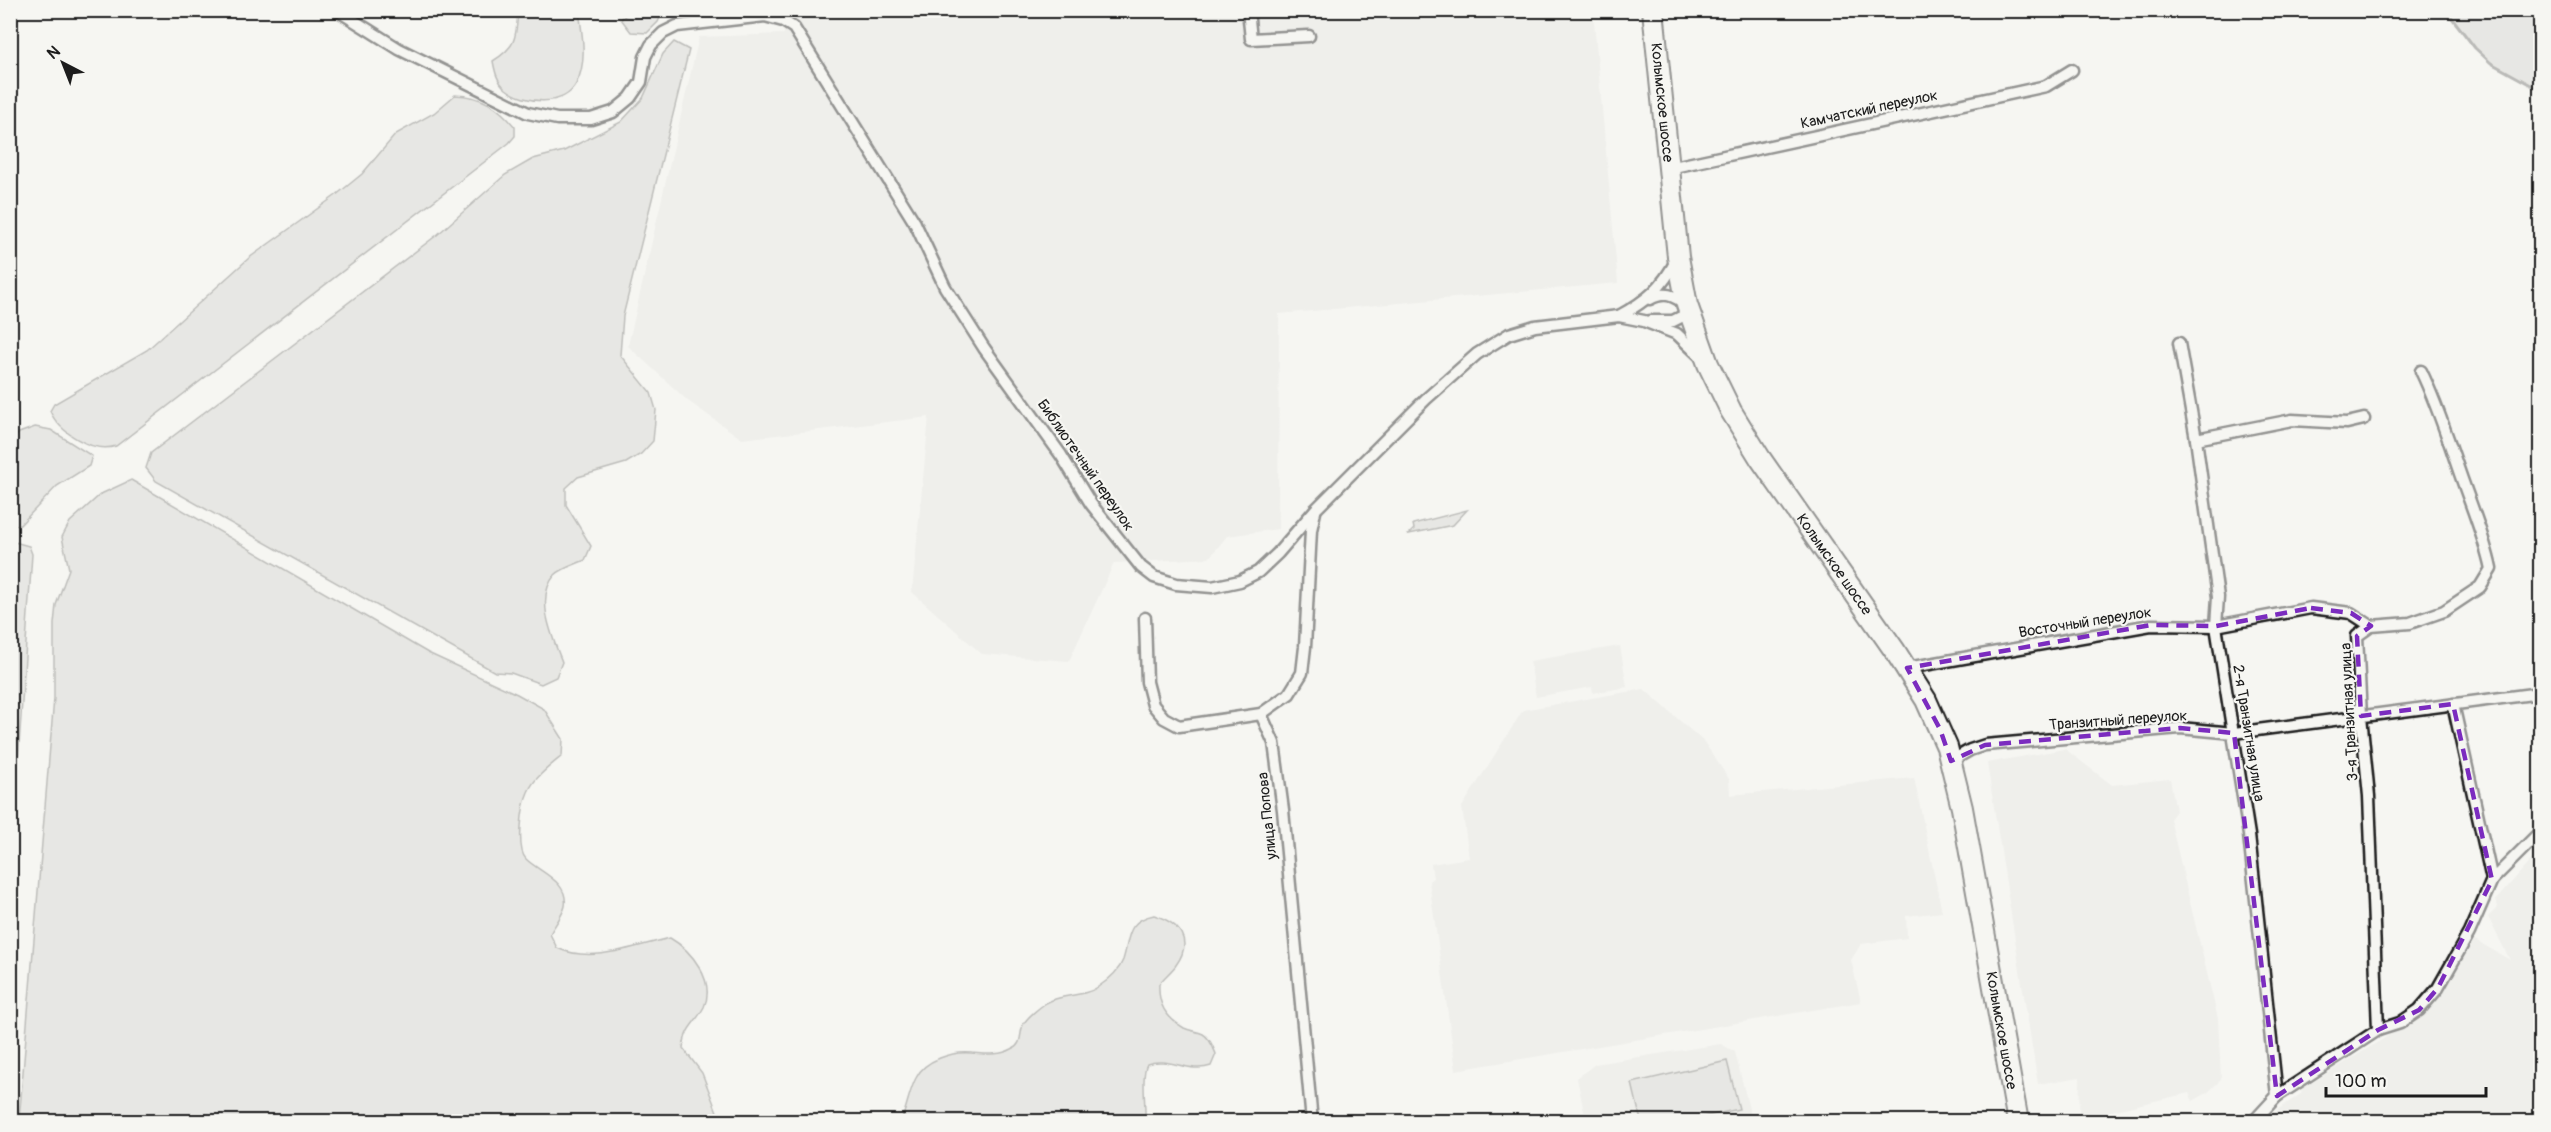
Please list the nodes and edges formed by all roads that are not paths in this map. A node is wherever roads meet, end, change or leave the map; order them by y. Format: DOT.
graph roads {
  1 [pos="337,10"];
  2 [pos="1248,10"];
  3 [pos="1653,10"];
  4 [pos="1310,36"];
  5 [pos="2072,70"];
  6 [pos="1669,168"];
  7 [pos="1678,257"];
  8 [pos="1644,302"];
  9 [pos="1688,309"];
  10 [pos="1619,316"];
  11 [pos="1644,321"];
  12 [pos="2179,343"];
  13 [pos="1708,364"];
  14 [pos="2421,371"];
  15 [pos="2364,419"];
  16 [pos="2196,439"];
  17 [pos="1316,509"];
  18 [pos="1145,618"];
  19 [pos="2216,626"];
  20 [pos="2372,626"];
  21 [pos="1907,669"];
  22 [pos="2541,693"];
  23 [pos="2453,705"];
  24 [pos="1261,714"];
  25 [pos="2361,716"];
  26 [pos="2234,733"];
  27 [pos="1952,761"];
  28 [pos="2541,832"];
  29 [pos="2492,880"];
  30 [pos="2378,1030"];
  31 [pos="2277,1096"];
  32 [pos="1312,1122"];
  33 [pos="2018,1122"];
  34 [pos="2253,1122"];
  1 -- 17 [label="street, Библиотечный переулок"];
  2 -- 4 [label="street"];
  3 -- 6 [label="highway, Колымское шоссе"];
  5 -- 6 [label="street, Камчатский переулок"];
  6 -- 7 [label="highway, Колымское шоссе"];
  7 -- 8 [label="street, Библиотечный переулок"];
  7 -- 9 [label="highway, Колымское шоссе"];
  8 -- 9 [label="street"];
  8 -- 10 [label="street, Библиотечный переулок"];
  9 -- 11 [label="street"];
  9 -- 13 [label="highway, Колымское шоссе"];
  10 -- 11 [label="street, Библиотечный переулок"];
  10 -- 17 [label="street, Библиотечный переулок"];
  11 -- 13 [label="street, Библиотечный переулок"];
  12 -- 16 [label="street, 2-я Транзитная улица"];
  13 -- 21 [label="highway, Колымское шоссе"];
  14 -- 20 [label="street"];
  15 -- 16 [label="street"];
  16 -- 19 [label="street, 2-я Транзитная улица"];
  17 -- 24 [label="street"];
  18 -- 24 [label="street"];
  19 -- 20 [label="street, Восточный переулок"];
  19 -- 21 [label="street, Восточный переулок"];
  19 -- 26 [label="street, 2-я Транзитная улица"];
  20 -- 25 [label="street, 3-я Транзитная улица"];
  21 -- 27 [label="highway, Колымское шоссе"];
  22 -- 23 [label="street, Транзитный переулок"];
  23 -- 25 [label="street, Транзитный переулок"];
  23 -- 29 [label="street"];
  24 -- 32 [label="street, улица Попова"];
  25 -- 26 [label="street, Транзитный переулок"];
  25 -- 30 [label="street, 3-я Транзитная улица"];
  26 -- 27 [label="street, Транзитный переулок"];
  26 -- 31 [label="street, 2-я Транзитная улица"];
  27 -- 33 [label="highway, Колымское шоссе"];
  28 -- 29 [label="street"];
  29 -- 30 [label="street"];
  30 -- 31 [label="street"];
  31 -- 34 [label="street"];
}
